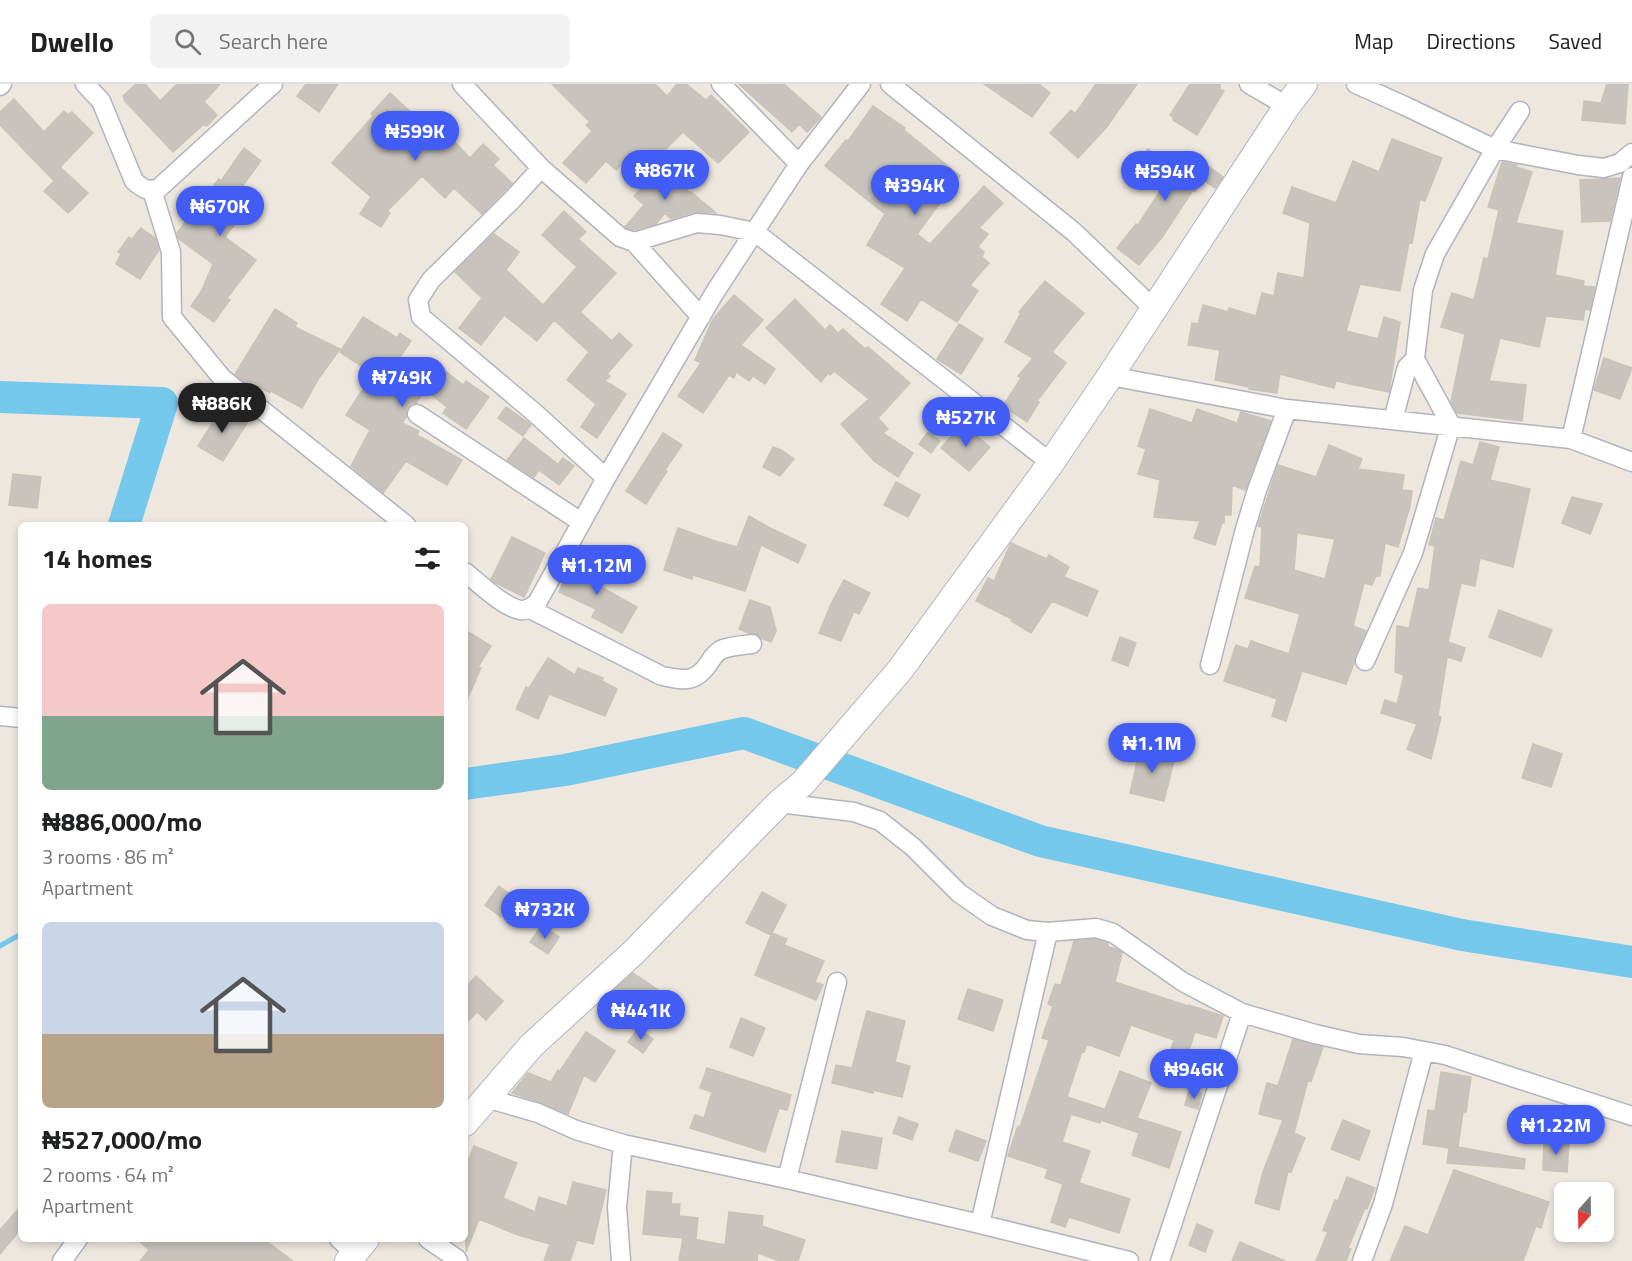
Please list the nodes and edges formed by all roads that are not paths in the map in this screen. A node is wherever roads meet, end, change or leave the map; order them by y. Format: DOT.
graph roads {
  1 [pos="85,84"];
  2 [pos="273,84"];
  3 [pos="462,84"];
  4 [pos="721,84"];
  5 [pos="861,84"];
  6 [pos="890,84"];
  7 [pos="1249,84"];
  8 [pos="1304,84"];
  9 [pos="1356,84"];
  10 [pos="1287,106"];
  11 [pos="1520,111"];
  12 [pos="1496,149"];
  13 [pos="1632,153"];
  14 [pos="798,165"];
  15 [pos="541,168"];
  16 [pos="1632,177"];
  17 [pos="152,190"];
  18 [pos="755,232"];
  19 [pos="634,242"];
  20 [pos="1154,309"];
  21 [pos="701,316"];
  22 [pos="1415,358"];
  23 [pos="1110,376"];
  24 [pos="1287,409"];
  25 [pos="417,414"];
  26 [pos="1393,420"];
  27 [pos="1451,426"];
  28 [pos="1571,439"];
  29 [pos="1632,462"];
  30 [pos="1051,463"];
  31 [pos="606,478"];
  32 [pos="402,522"];
  33 [pos="581,522"];
  34 [pos="468,574"];
  35 [pos="530,609"];
  36 [pos="752,644"];
  37 [pos="1365,661"];
  38 [pos="1210,665"];
  39 [pos="0,716"];
  40 [pos="18,718"];
  41 [pos="779,802"];
  42 [pos="1048,932"];
  43 [pos="837,982"];
  44 [pos="1242,1013"];
  45 [pos="1424,1051"];
  46 [pos="486,1098"];
  47 [pos="1632,1116"];
  48 [pos="468,1117"];
  49 [pos="623,1144"];
  50 [pos="787,1179"];
  51 [pos="980,1224"];
  52 [pos="76,1242"];
  53 [pos="433,1242"];
  54 [pos="62,1261"];
  55 [pos="458,1261"];
  56 [pos="621,1261"];
  57 [pos="1129,1261"];
  58 [pos="1160,1261"];
  59 [pos="1362,1261"];
  1 -- 17 [label="street"];
  2 -- 17 [label="street"];
  3 -- 15 [label="street"];
  4 -- 14 [label="street"];
  5 -- 14 [label="street"];
  6 -- 20 [label="street"];
  7 -- 10 [label="street"];
  8 -- 10 [label="street"];
  9 -- 12 [label="street"];
  10 -- 20 [label="street"];
  11 -- 12 [label="street"];
  12 -- 13 [label="street"];
  12 -- 22 [label="street"];
  14 -- 18 [label="street"];
  15 -- 19 [label="street"];
  15 -- 31 [label="street"];
  16 -- 28 [label="street"];
  17 -- 32 [label="street"];
  18 -- 19 [label="street"];
  18 -- 21 [label="street"];
  18 -- 30 [label="street"];
  19 -- 21 [label="street"];
  20 -- 23 [label="street"];
  21 -- 31 [label="street"];
  22 -- 26 [label="street"];
  22 -- 27 [label="street"];
  23 -- 24 [label="street"];
  23 -- 30 [label="street"];
  24 -- 26 [label="street"];
  24 -- 38 [label="street"];
  25 -- 33 [label="street"];
  26 -- 27 [label="street"];
  27 -- 28 [label="street"];
  27 -- 37 [label="street"];
  28 -- 29 [label="street"];
  30 -- 41 [label="street"];
  31 -- 33 [label="street"];
  33 -- 35 [label="street"];
  34 -- 35 [label="street"];
  35 -- 36 [label="street"];
  39 -- 40 [label="street"];
  41 -- 42 [label="street"];
  41 -- 46 [label="street"];
  42 -- 44 [label="street"];
  42 -- 51 [label="street"];
  43 -- 50 [label="street"];
  44 -- 45 [label="street"];
  44 -- 58 [label="street"];
  45 -- 47 [label="street"];
  45 -- 59 [label="street"];
  46 -- 48 [label="street"];
  46 -- 49 [label="street"];
  49 -- 50 [label="street"];
  49 -- 56 [label="street"];
  50 -- 51 [label="street"];
  51 -- 57 [label="street"];
  52 -- 54 [label="street"];
  53 -- 55 [label="street"];
}
